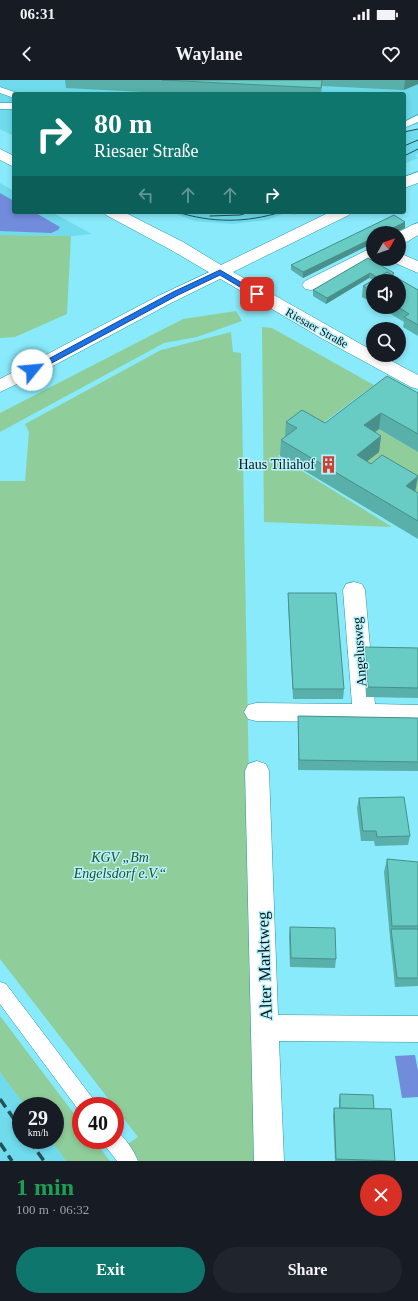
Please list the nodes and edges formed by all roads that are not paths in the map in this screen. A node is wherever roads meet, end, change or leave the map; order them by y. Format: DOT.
graph roads {
  1 [pos="0,90"];
  2 [pos="12,94"];
  3 [pos="0,106"];
  4 [pos="12,106"];
  5 [pos="418,115"];
  6 [pos="406,116"];
  7 [pos="418,118"];
  8 [pos="406,125"];
  9 [pos="0,154"];
  10 [pos="12,161"];
  11 [pos="418,177"];
  12 [pos="406,182"];
  13 [pos="116,214"];
  14 [pos="339,214"];
  15 [pos="418,228"];
  16 [pos="406,236"];
  17 [pos="366,258"];
  18 [pos="406,262"];
  19 [pos="418,268"];
  20 [pos="220,272"];
  21 [pos="311,285"];
  22 [pos="418,383"];
  23 [pos="0,386"];
  24 [pos="354,590"];
  25 [pos="256,712"];
  26 [pos="364,713"];
  27 [pos="418,714"];
  28 [pos="257,772"];
  29 [pos="0,990"];
  30 [pos="266,1028"];
  31 [pos="418,1029"];
  32 [pos="80,1097"];
  33 [pos="119,1149"];
  34 [pos="129,1161"];
  35 [pos="269,1161"];
  1 -- 2 [label="lane"];
  3 -- 4 [label="lane"];
  5 -- 6 [label="lane"];
  7 -- 8 [label="lane"];
  9 -- 10 [label="street"];
  11 -- 12 [label="street"];
  13 -- 20 [label="street, Riesaer Straße"];
  14 -- 20 [label="street"];
  15 -- 16 [label="street"];
  17 -- 21 [label="street"];
  18 -- 19 [label="street"];
  20 -- 22 [label="street, Riesaer Straße"];
  20 -- 23 [label="street"];
  24 -- 26 [label="street, Angelusweg"];
  25 -- 26 [label="street"];
  26 -- 27 [label="street"];
  28 -- 30 [label="street, Alter Marktweg"];
  29 -- 32 [label="lane"];
  30 -- 31 [label="street"];
  30 -- 35 [label="street, Alter Marktweg"];
  33 -- 34 [label="lane"];
}
